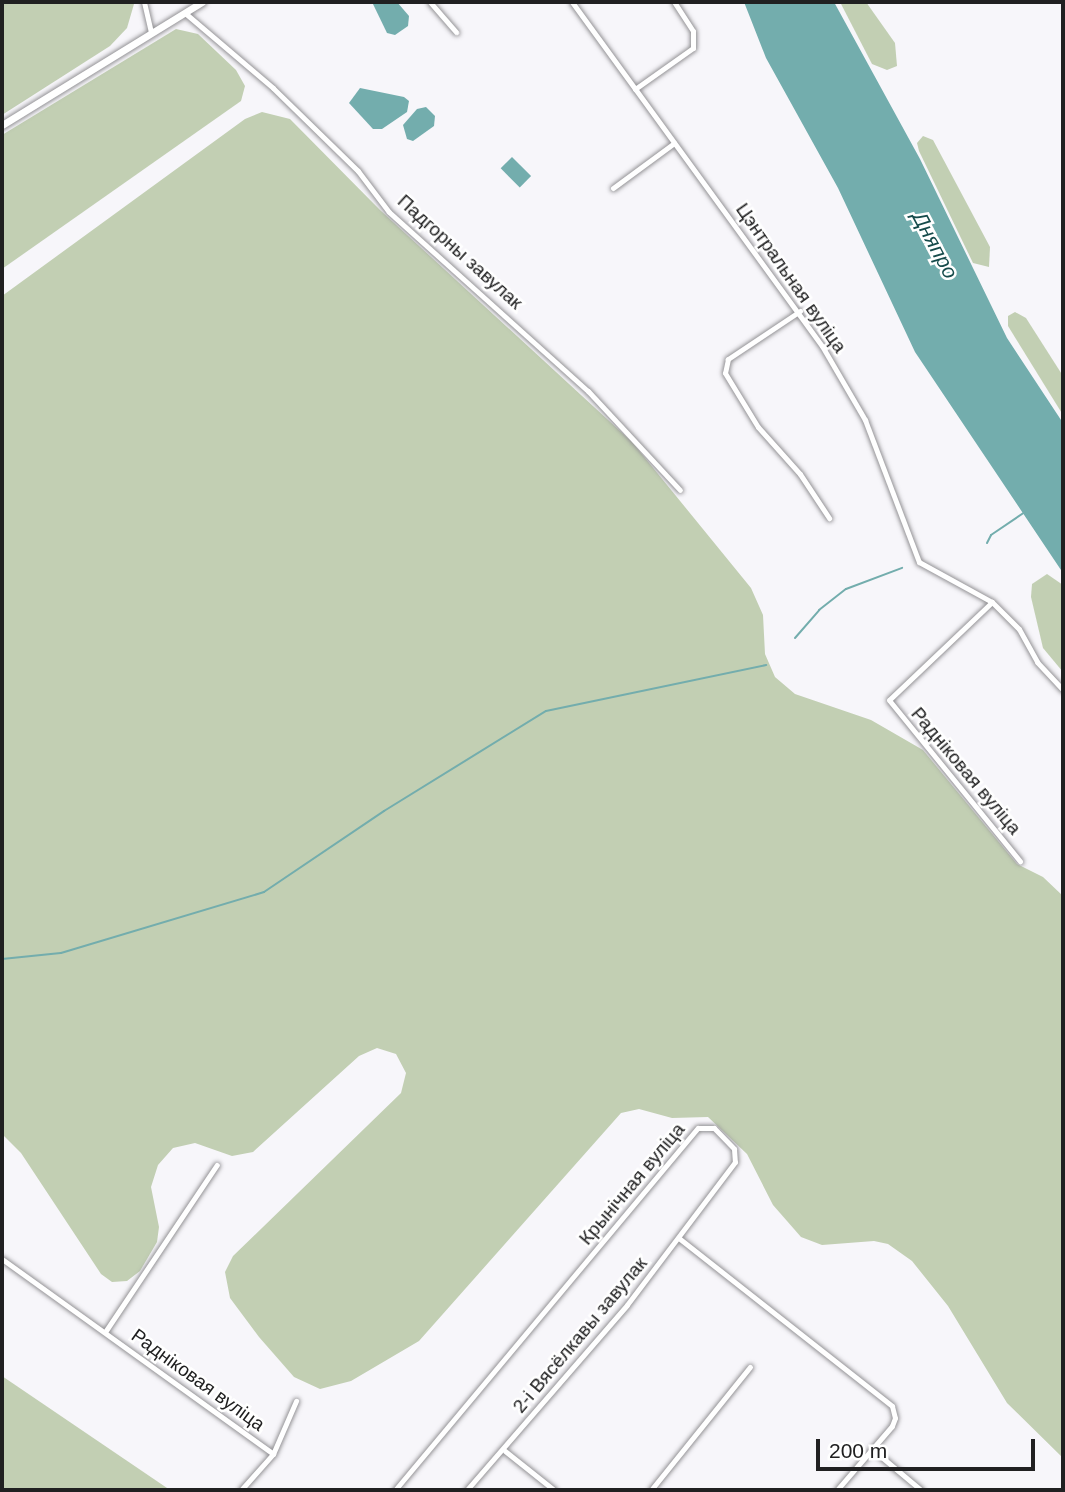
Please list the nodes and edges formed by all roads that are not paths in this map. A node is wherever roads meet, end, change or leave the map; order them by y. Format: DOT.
graph roads {
  1 [pos="144,2"];
  2 [pos="202,2"];
  3 [pos="430,2"];
  4 [pos="572,2"];
  5 [pos="674,2"];
  6 [pos="185,13"];
  7 [pos="456,32"];
  8 [pos="151,33"];
  9 [pos="635,89"];
  10 [pos="2,125"];
  11 [pos="674,143"];
  12 [pos="613,188"];
  13 [pos="800,311"];
  14 [pos="680,490"];
  15 [pos="829,518"];
  16 [pos="992,602"];
  17 [pos="1063,690"];
  18 [pos="1020,861"];
  19 [pos="217,1165"];
  20 [pos="680,1239"];
  21 [pos="2,1259"];
  22 [pos="105,1332"];
  23 [pos="750,1367"];
  24 [pos="296,1401"];
  25 [pos="872,1450"];
  26 [pos="505,1451"];
  27 [pos="273,1454"];
  28 [pos="241,1490"];
  29 [pos="395,1490"];
  30 [pos="467,1490"];
  31 [pos="554,1490"];
  32 [pos="651,1490"];
  33 [pos="837,1490"];
  34 [pos="921,1490"];
  1 -- 8 [label="street"];
  2 -- 6 [label="street"];
  3 -- 7 [label="street"];
  4 -- 9 [label="street, Цэнтральная вуліца"];
  5 -- 9 [label="street"];
  6 -- 8 [label="street"];
  6 -- 14 [label="street, Падгорны завулак"];
  8 -- 10 [label="street"];
  9 -- 11 [label="street, Цэнтральная вуліца"];
  11 -- 12 [label="street"];
  11 -- 13 [label="street, Цэнтральная вуліца"];
  13 -- 15 [label="street"];
  13 -- 16 [label="street, Цэнтральная вуліца"];
  16 -- 17 [label="street"];
  16 -- 18 [label="street, Радніковая вуліца"];
  19 -- 22 [label="street, Радніковая вуліца"];
  20 -- 25 [label="street"];
  20 -- 26 [label="street, 2-і Вясёлкавы завулак"];
  20 -- 29 [label="street, Крынічная вуліца"];
  21 -- 22 [label="street, Радніковая вуліца"];
  22 -- 27 [label="street, Радніковая вуліца"];
  23 -- 32 [label="street"];
  24 -- 27 [label="street"];
  25 -- 33 [label="street"];
  25 -- 34 [label="street"];
  26 -- 30 [label="street, 2-і Вясёлкавы завулак"];
  26 -- 31 [label="street"];
  27 -- 28 [label="street"];
}
